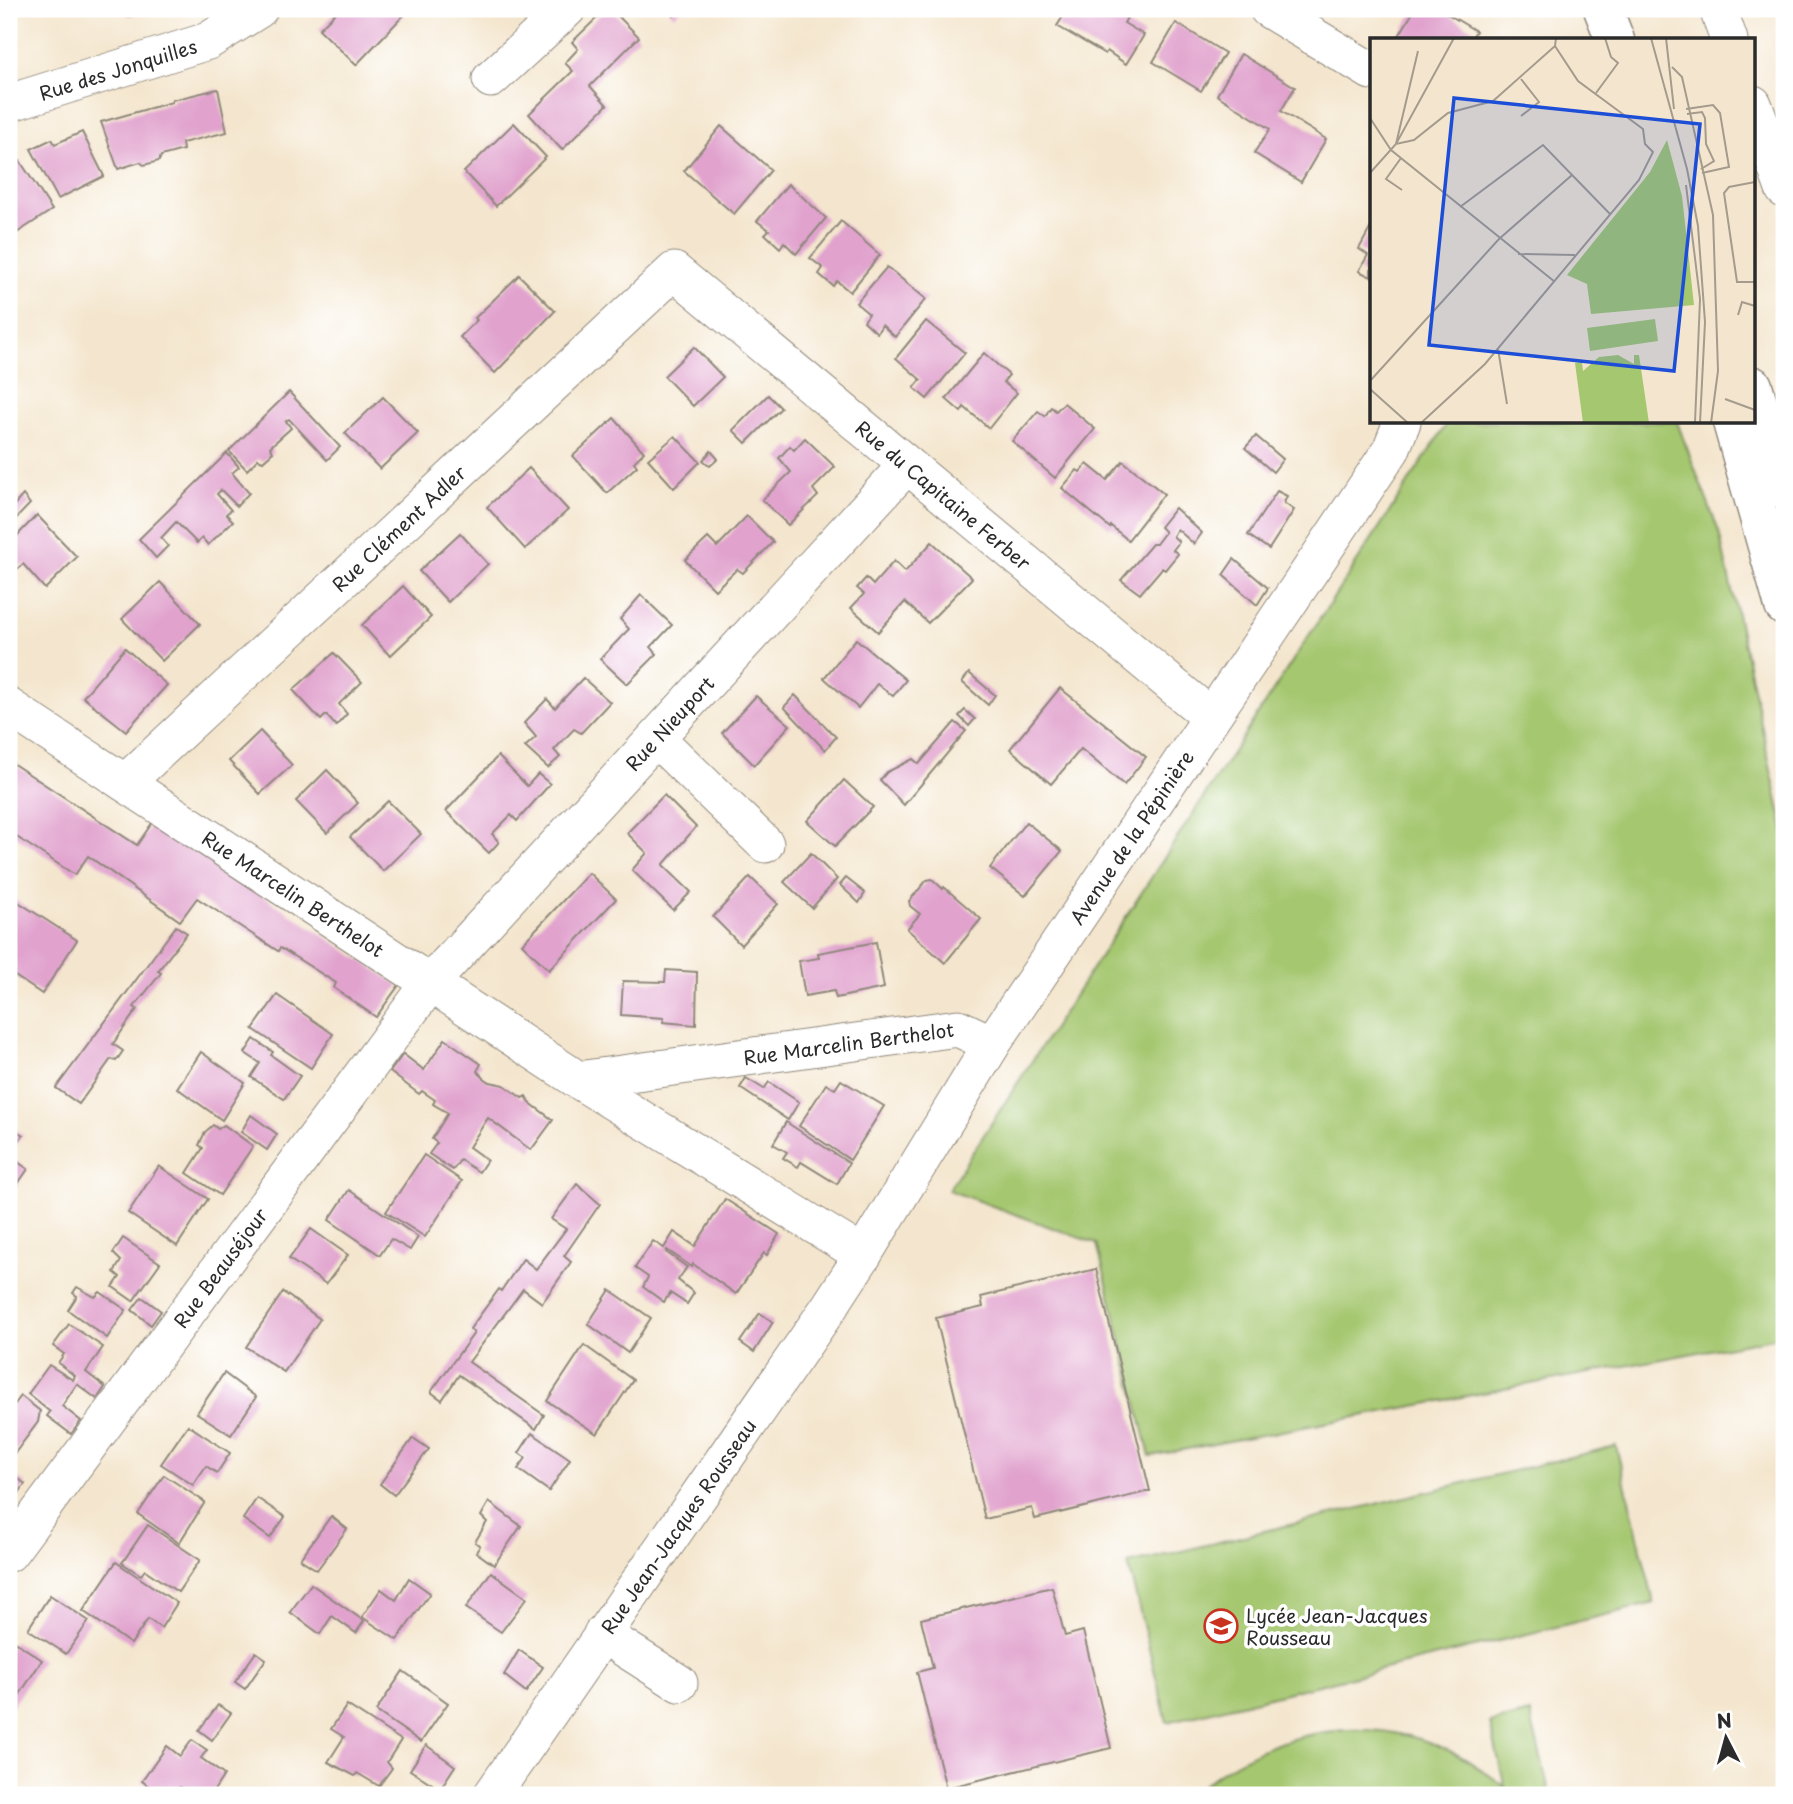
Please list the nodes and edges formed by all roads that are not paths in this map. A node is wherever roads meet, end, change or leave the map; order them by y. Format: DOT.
graph roads {
  1 [pos="259,9"];
  2 [pos="567,9"];
  3 [pos="1268,9"];
  4 [pos="1602,9"];
  5 [pos="1617,9"];
  6 [pos="1718,9"];
  7 [pos="1614,38"];
  8 [pos="1624,38"];
  9 [pos="1728,38"];
  10 [pos="1370,70"];
  11 [pos="491,79"];
  12 [pos="9,103"];
  13 [pos="1755,109"];
  14 [pos="1784,189"];
  15 [pos="674,271"];
  16 [pos="1755,393"];
  17 [pos="1401,424"];
  18 [pos="1733,424"];
  19 [pos="907,465"];
  20 [pos="1784,489"];
  21 [pos="1784,606"];
  22 [pos="9,707"];
  23 [pos="1211,718"];
  24 [pos="656,738"];
  25 [pos="125,783"];
  26 [pos="765,844"];
  27 [pos="431,982"];
  28 [pos="992,1044"];
  29 [pos="578,1080"];
  30 [pos="863,1255"];
  31 [pos="9,1553"];
  32 [pos="602,1634"];
  33 [pos="679,1683"];
  34 [pos="501,1790"];
  1 -- 12 [label="street, Rue des Jonquilles"];
  2 -- 11 [label="street"];
  3 -- 10 [label="street"];
  4 -- 7 [label="main road"];
  5 -- 8 [label="main road"];
  6 -- 9 [label="street"];
  13 -- 14 [label="street"];
  15 -- 19 [label="street, Rue du Capitaine Ferber"];
  15 -- 25 [label="street, Rue Clément Adler"];
  16 -- 20 [label="main road"];
  17 -- 23 [label="street, Avenue de la Pépinière"];
  18 -- 21 [label="main road"];
  19 -- 23 [label="street, Rue du Capitaine Ferber"];
  19 -- 24 [label="street, Rue Nieuport"];
  22 -- 25 [label="street, Rue Marcelin Berthelot"];
  23 -- 28 [label="street, Avenue de la Pépinière"];
  24 -- 26 [label="street"];
  24 -- 27 [label="street, Rue Nieuport"];
  25 -- 27 [label="street, Rue Marcelin Berthelot"];
  27 -- 29 [label="street, Rue Marcelin Berthelot"];
  27 -- 31 [label="street, Rue Beauséjour"];
  28 -- 29 [label="street, Rue Marcelin Berthelot"];
  28 -- 30 [label="street, Avenue de la Pépinière"];
  29 -- 30 [label="street, Rue Marcelin Berthelot"];
  30 -- 32 [label="street, Rue Jean-Jacques Rousseau"];
  32 -- 33 [label="street"];
  32 -- 34 [label="street, Rue Jean-Jacques Rousseau"];
}
